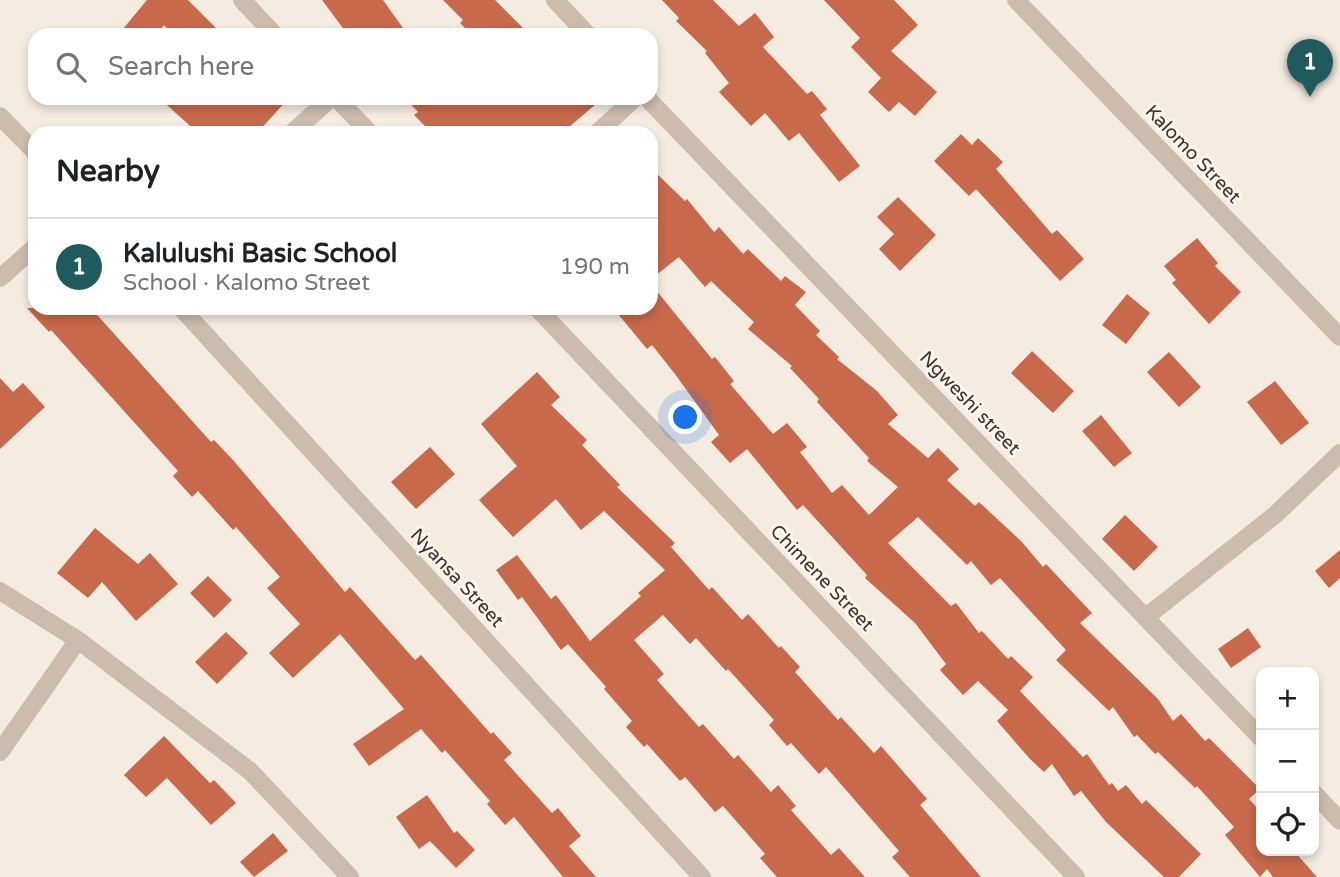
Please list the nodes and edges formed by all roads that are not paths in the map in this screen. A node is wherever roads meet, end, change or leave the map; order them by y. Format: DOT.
graph roads {
  1 [pos="242,0"];
  2 [pos="555,0"];
  3 [pos="1016,0"];
  4 [pos="268,28"];
  5 [pos="581,28"];
  6 [pos="325,105"];
  7 [pos="340,105"];
  8 [pos="627,105"];
  9 [pos="654,105"];
  10 [pos="0,116"];
  11 [pos="300,126"];
  12 [pos="363,126"];
  13 [pos="605,126"];
  14 [pos="28,145"];
  15 [pos="28,253"];
  16 [pos="0,278"];
  17 [pos="187,315"];
  18 [pos="544,315"];
  19 [pos="1340,337"];
  20 [pos="1340,453"];
  21 [pos="0,591"];
  22 [pos="1146,617"];
  23 [pos="78,640"];
  24 [pos="1256,733"];
  25 [pos="0,752"];
  26 [pos="1319,798"];
  27 [pos="1340,821"];
  28 [pos="349,877"];
  29 [pos="702,877"];
  30 [pos="1076,877"];
  1 -- 4 [label="street"];
  2 -- 5 [label="street"];
  3 -- 19 [label="street, Kalomo Street"];
  6 -- 11 [label="street"];
  7 -- 12 [label="street"];
  8 -- 13 [label="street"];
  9 -- 22 [label="street, Ngweshi street"];
  10 -- 14 [label="street"];
  15 -- 16 [label="street"];
  17 -- 29 [label="street, Nyansa Street"];
  18 -- 30 [label="street, Chimene Street"];
  20 -- 22 [label="street"];
  21 -- 23 [label="street"];
  22 -- 24 [label="street, Ngweshi street"];
  23 -- 25 [label="street"];
  23 -- 28 [label="street"];
  26 -- 27 [label="street"];
}
